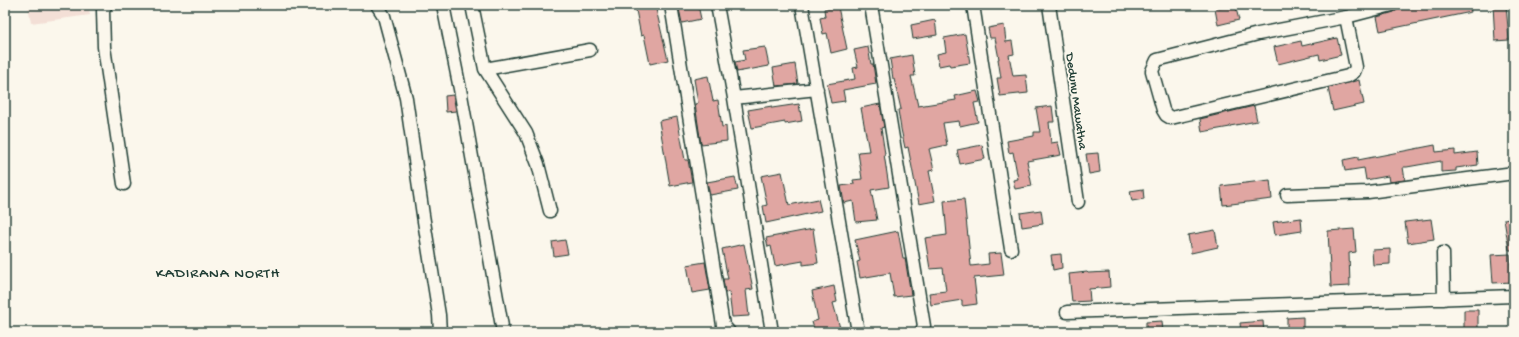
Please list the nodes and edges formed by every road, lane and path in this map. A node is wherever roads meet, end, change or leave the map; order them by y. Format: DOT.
graph roads {
  1 [pos="106,5"];
  2 [pos="377,5"];
  3 [pos="443,5"];
  4 [pos="472,5"];
  5 [pos="671,5"];
  6 [pos="717,5"];
  7 [pos="802,5"];
  8 [pos="871,5"];
  9 [pos="972,5"];
  10 [pos="1049,5"];
  11 [pos="1392,5"];
  12 [pos="1346,17"];
  13 [pos="590,50"];
  14 [pos="485,69"];
  15 [pos="817,89"];
  16 [pos="734,98"];
  17 [pos="1514,173"];
  18 [pos="124,184"];
  19 [pos="1287,195"];
  20 [pos="1078,202"];
  21 [pos="550,211"];
  22 [pos="1011,249"];
  23 [pos="1443,253"];
  24 [pos="1514,296"];
  25 [pos="1444,299"];
  26 [pos="1067,312"];
  27 [pos="440,332"];
  28 [pos="503,332"];
  29 [pos="729,332"];
  30 [pos="772,332"];
  31 [pos="858,332"];
  32 [pos="921,332"];
  1 -- 18 [label="street"];
  2 -- 27 [label="street"];
  3 -- 28 [label="street"];
  4 -- 14 [label="street"];
  5 -- 29 [label="street"];
  6 -- 16 [label="street"];
  7 -- 15 [label="street"];
  8 -- 32 [label="street"];
  9 -- 22 [label="street"];
  10 -- 20 [label="street, Dedunu Mawatha"];
  11 -- 12 [label="street"];
  12 -- 12 [label="street"];
  13 -- 14 [label="street"];
  14 -- 21 [label="street"];
  15 -- 16 [label="street"];
  15 -- 31 [label="street"];
  16 -- 30 [label="street"];
  17 -- 19 [label="street"];
  23 -- 25 [label="street"];
  24 -- 25 [label="street"];
  25 -- 26 [label="street"];
}
